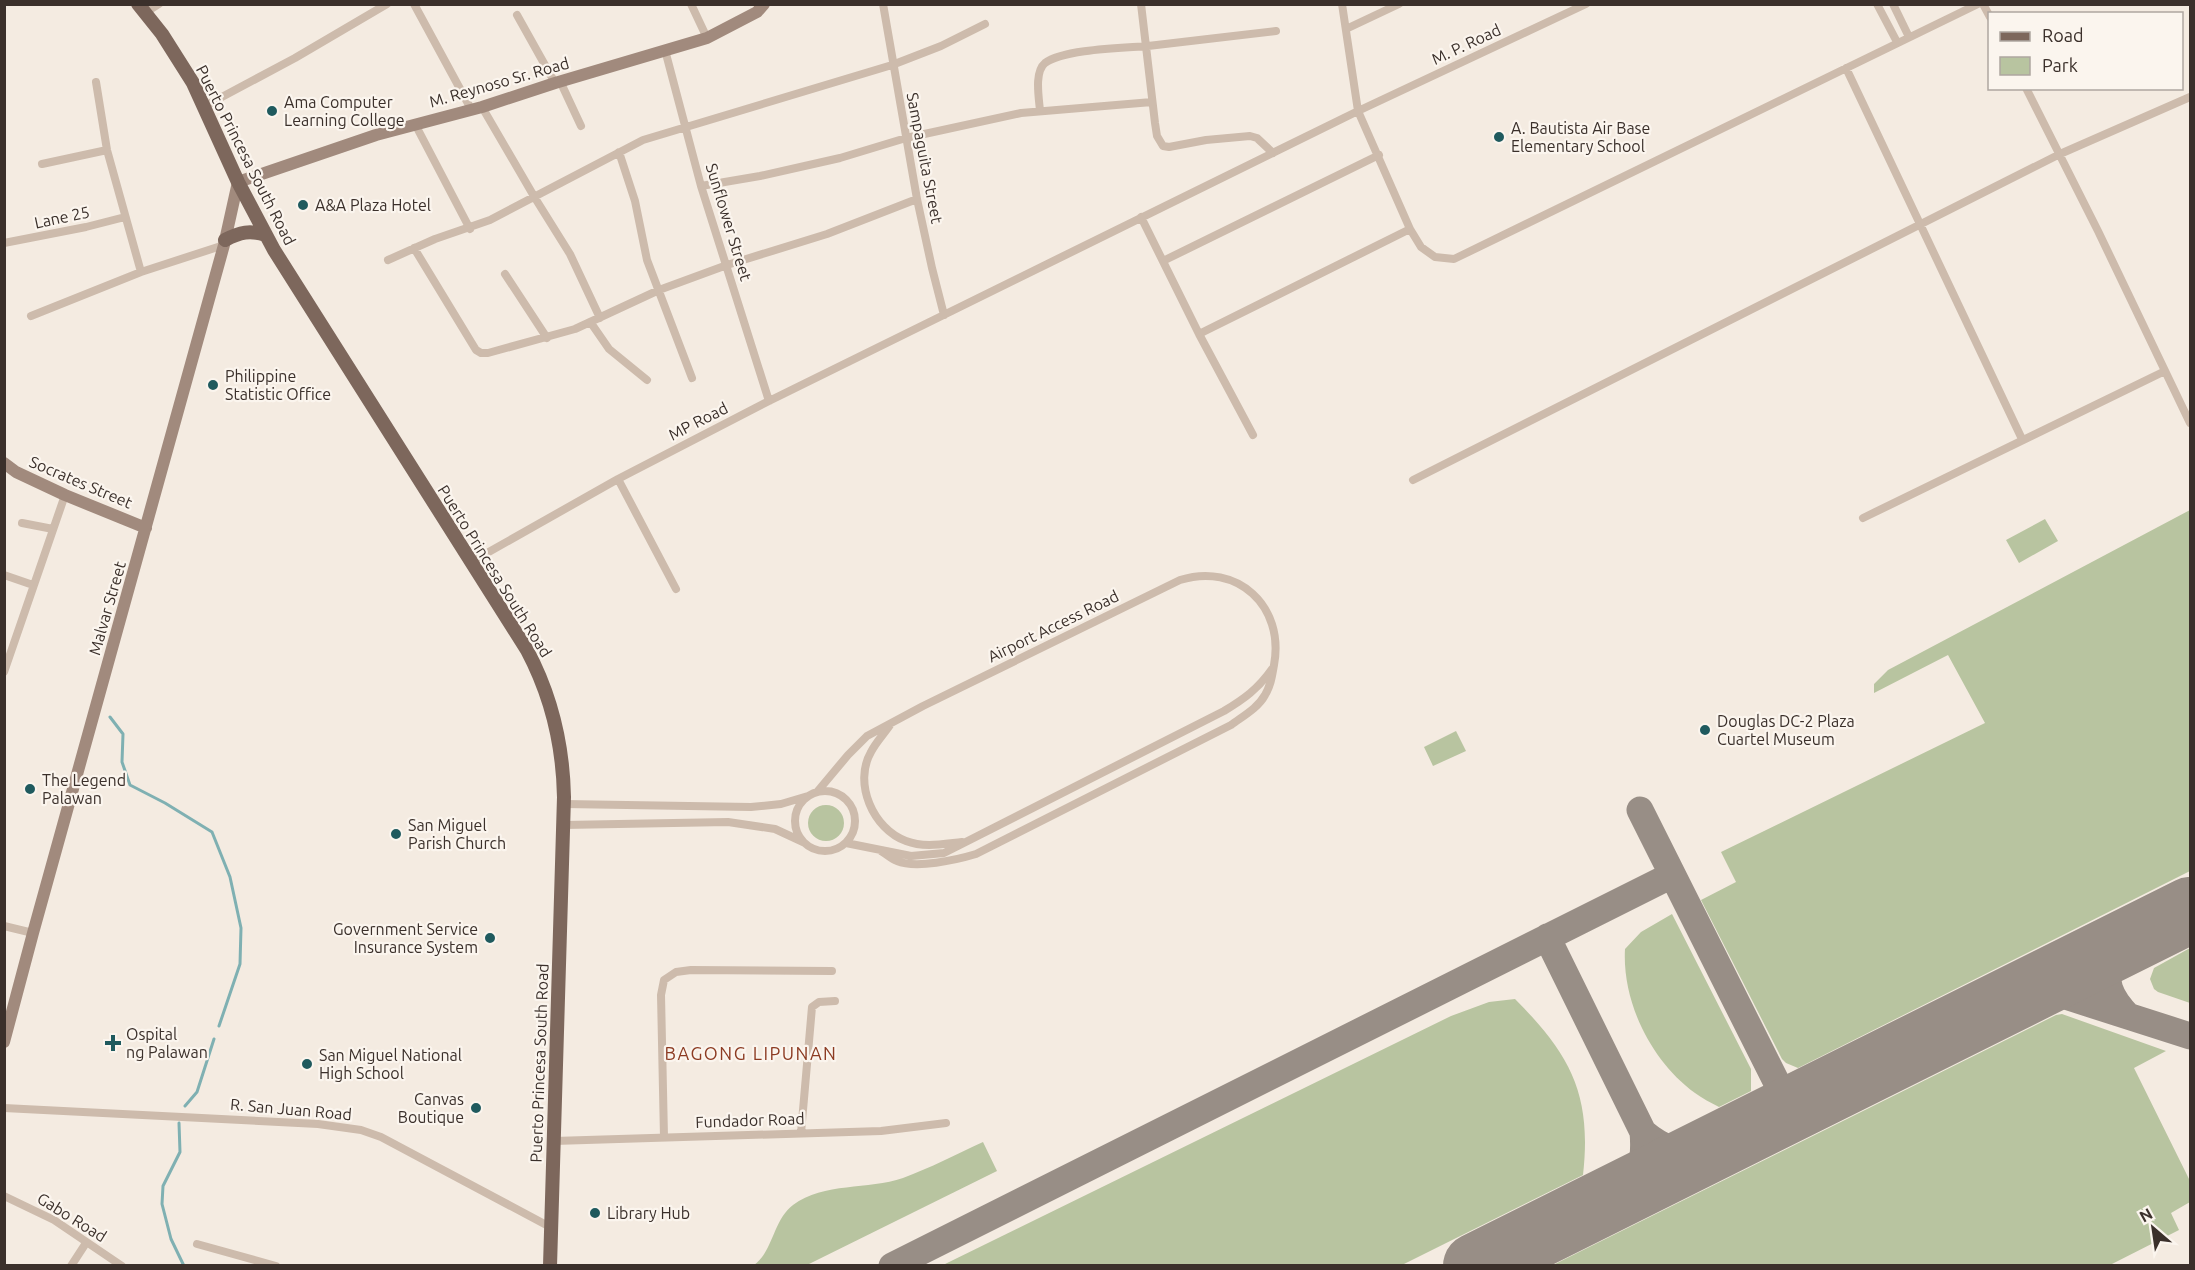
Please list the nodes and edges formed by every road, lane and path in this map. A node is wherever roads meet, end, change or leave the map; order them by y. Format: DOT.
graph roads {
  1 [pos="159,4"];
  2 [pos="387,4"];
  3 [pos="414,4"];
  4 [pos="691,4"];
  5 [pos="764,4"];
  6 [pos="1141,4"];
  7 [pos="1342,4"];
  8 [pos="1399,4"];
  9 [pos="1586,4"];
  10 [pos="1877,4"];
  11 [pos="1893,4"];
  12 [pos="1981,4"];
  13 [pos="885,5"];
  14 [pos="142,9"];
  15 [pos="517,15"];
  16 [pos="985,24"];
  17 [pos="1346,29"];
  18 [pos="1276,31"];
  19 [pos="1909,37"];
  20 [pos="707,38"];
  21 [pos="1897,42"];
  22 [pos="1144,46"];
  23 [pos="665,50"];
  24 [pos="892,65"];
  25 [pos="1846,68"];
  26 [pos="96,82"];
  27 [pos="557,82"];
  28 [pos="2027,90"];
  29 [pos="2190,97"];
  30 [pos="1152,102"];
  31 [pos="205,106"];
  32 [pos="476,108"];
  33 [pos="1040,111"];
  34 [pos="1358,111"];
  35 [pos="415,124"];
  36 [pos="581,126"];
  37 [pos="685,126"];
  38 [pos="906,138"];
  39 [pos="106,150"];
  40 [pos="619,152"];
  41 [pos="1273,153"];
  42 [pos="2060,154"];
  43 [pos="1379,155"];
  44 [pos="42,165"];
  45 [pos="238,182"];
  46 [pos="702,186"];
  47 [pos="535,198"];
  48 [pos="917,199"];
  49 [pos="126,217"];
  50 [pos="1141,217"];
  51 [pos="1919,224"];
  52 [pos="470,229"];
  53 [pos="1410,229"];
  54 [pos="266,235"];
  55 [pos="224,242"];
  56 [pos="4,243"];
  57 [pos="414,248"];
  58 [pos="388,260"];
  59 [pos="1163,261"];
  60 [pos="727,264"];
  61 [pos="141,272"];
  62 [pos="505,274"];
  63 [pos="659,290"];
  64 [pos="945,315"];
  65 [pos="31,316"];
  66 [pos="600,318"];
  67 [pos="591,322"];
  68 [pos="1199,334"];
  69 [pos="547,338"];
  70 [pos="2164,371"];
  71 [pos="692,378"];
  72 [pos="647,380"];
  73 [pos="769,401"];
  74 [pos="2190,423"];
  75 [pos="1252,435"];
  76 [pos="2022,439"];
  77 [pos="4,463"];
  78 [pos="618,479"];
  79 [pos="1413,480"];
  80 [pos="65,495"];
  81 [pos="1863,518"];
  82 [pos="22,523"];
  83 [pos="147,528"];
  84 [pos="53,529"];
  85 [pos="471,562"];
  86 [pos="4,576"];
  87 [pos="33,585"];
  88 [pos="676,589"];
  89 [pos="1274,666"];
  90 [pos="4,672"];
  91 [pos="893,722"];
  92 [pos="812,794"];
  93 [pos="564,804"];
  94 [pos="564,825"];
  95 [pos="803,842"];
  96 [pos="965,842"];
  97 [pos="846,843"];
  98 [pos="881,851"];
  99 [pos="4,926"];
  100 [pos="33,933"];
  101 [pos="832,971"];
  102 [pos="835,1001"];
  103 [pos="4,1042"];
  104 [pos="4,1108"];
  105 [pos="946,1123"];
  106 [pos="801,1133"];
  107 [pos="664,1137"];
  108 [pos="554,1141"];
  109 [pos="4,1196"];
  110 [pos="552,1228"];
  111 [pos="86,1243"];
  112 [pos="197,1244"];
  113 [pos="71,1266"];
  114 [pos="122,1266"];
  115 [pos="276,1266"];
  116 [pos="550,1266"];
  1 -- 14 [label="street"];
  2 -- 31 [label="street"];
  3 -- 32 [label="street"];
  4 -- 20 [label="street"];
  5 -- 20 [label="main road, M. Reynoso Sr. Road"];
  6 -- 22 [label="street"];
  7 -- 17 [label="street"];
  8 -- 17 [label="street"];
  9 -- 34 [label="street, M. P. Road"];
  10 -- 21 [label="street"];
  11 -- 19 [label="street"];
  12 -- 19 [label="street"];
  13 -- 24 [label="street, Sampaguita Street"];
  14 -- 31 [label="main road, Puerto Princesa South Road"];
  15 -- 27 [label="street"];
  16 -- 24 [label="street"];
  17 -- 34 [label="street"];
  18 -- 22 [label="street"];
  19 -- 21 [label="street"];
  20 -- 23 [label="main road, M. Reynoso Sr. Road"];
  21 -- 25 [label="street"];
  22 -- 30 [label="street"];
  22 -- 33 [label="street"];
  23 -- 27 [label="main road, M. Reynoso Sr. Road"];
  23 -- 37 [label="street, Sunflower Street"];
  24 -- 37 [label="street"];
  24 -- 38 [label="street, Sampaguita Street"];
  25 -- 51 [label="street"];
  25 -- 53 [label="street"];
  26 -- 39 [label="street"];
  27 -- 32 [label="main road, M. Reynoso Sr. Road"];
  27 -- 36 [label="street"];
  28 -- 42 [label="street"];
  29 -- 42 [label="street"];
  30 -- 33 [label="street"];
  30 -- 41 [label="street"];
  31 -- 45 [label="main road, Puerto Princesa South Road"];
  32 -- 35 [label="main road, M. Reynoso Sr. Road"];
  32 -- 47 [label="street"];
  33 -- 38 [label="street"];
  34 -- 41 [label="street, M. P. Road"];
  34 -- 43 [label="street"];
  35 -- 45 [label="main road, M. Reynoso Sr. Road"];
  35 -- 52 [label="street"];
  37 -- 40 [label="street"];
  37 -- 46 [label="street, Sunflower Street"];
  38 -- 46 [label="street"];
  38 -- 48 [label="street, Sampaguita Street"];
  39 -- 44 [label="street"];
  39 -- 49 [label="street"];
  40 -- 47 [label="street"];
  40 -- 63 [label="street"];
  41 -- 50 [label="street, M. P. Road"];
  42 -- 51 [label="street"];
  42 -- 70 [label="street"];
  43 -- 53 [label="street"];
  43 -- 59 [label="street"];
  45 -- 54 [label="main road, Puerto Princesa South Road"];
  45 -- 55 [label="main road, Malvar Street"];
  46 -- 60 [label="street, Sunflower Street"];
  47 -- 52 [label="street"];
  47 -- 66 [label="street"];
  48 -- 60 [label="street"];
  48 -- 64 [label="street, Sampaguita Street"];
  49 -- 56 [label="street, Lane 25"];
  49 -- 61 [label="street"];
  50 -- 59 [label="street"];
  50 -- 64 [label="street, MP Road"];
  51 -- 76 [label="street"];
  51 -- 79 [label="street"];
  52 -- 57 [label="street"];
  53 -- 68 [label="street"];
  54 -- 55 [label="main road"];
  54 -- 85 [label="main road, Puerto Princesa South Road"];
  55 -- 61 [label="street"];
  55 -- 83 [label="main road, Malvar Street"];
  57 -- 58 [label="street"];
  57 -- 69 [label="street"];
  59 -- 68 [label="street"];
  60 -- 63 [label="street"];
  60 -- 73 [label="street, Sunflower Street"];
  61 -- 65 [label="street"];
  62 -- 69 [label="street"];
  63 -- 66 [label="street"];
  63 -- 71 [label="street"];
  64 -- 73 [label="street, MP Road"];
  66 -- 67 [label="street"];
  67 -- 69 [label="street"];
  67 -- 72 [label="street"];
  68 -- 75 [label="street"];
  70 -- 74 [label="street"];
  70 -- 76 [label="street"];
  73 -- 78 [label="street, MP Road"];
  76 -- 81 [label="street"];
  77 -- 80 [label="main road, Socrates Street"];
  78 -- 85 [label="street, MP Road"];
  78 -- 88 [label="street"];
  80 -- 83 [label="main road, Socrates Street"];
  80 -- 84 [label="street"];
  82 -- 84 [label="street"];
  83 -- 100 [label="main road, Malvar Street"];
  84 -- 87 [label="street"];
  85 -- 93 [label="main road, Puerto Princesa South Road"];
  86 -- 87 [label="street"];
  87 -- 90 [label="street"];
  89 -- 91 [label="street, Airport Access Road"];
  89 -- 96 [label="street, Airport Access Road"];
  89 -- 98 [label="street, Airport Access Road"];
  91 -- 92 [label="street, Airport Access Road"];
  91 -- 96 [label="street"];
  92 -- 93 [label="street"];
  92 -- 95 [label="street"];
  92 -- 97 [label="street"];
  93 -- 94 [label="main road, Puerto Princesa South Road"];
  94 -- 95 [label="street"];
  94 -- 108 [label="main road, Puerto Princesa South Road"];
  95 -- 97 [label="street"];
  96 -- 98 [label="street, Airport Access Road"];
  97 -- 98 [label="street, Airport Access Road"];
  99 -- 100 [label="street"];
  100 -- 103 [label="main road, Malvar Street"];
  101 -- 107 [label="street"];
  102 -- 106 [label="street"];
  104 -- 110 [label="street, R. San Juan Road"];
  105 -- 106 [label="street, Fundador Road"];
  106 -- 107 [label="street, Fundador Road"];
  107 -- 108 [label="street, Fundador Road"];
  108 -- 110 [label="main road, Puerto Princesa South Road"];
  109 -- 111 [label="street, Gabo Road"];
  110 -- 116 [label="main road, Puerto Princesa South Road"];
  111 -- 113 [label="street"];
  111 -- 114 [label="street, Gabo Road"];
  112 -- 115 [label="street"];
}
